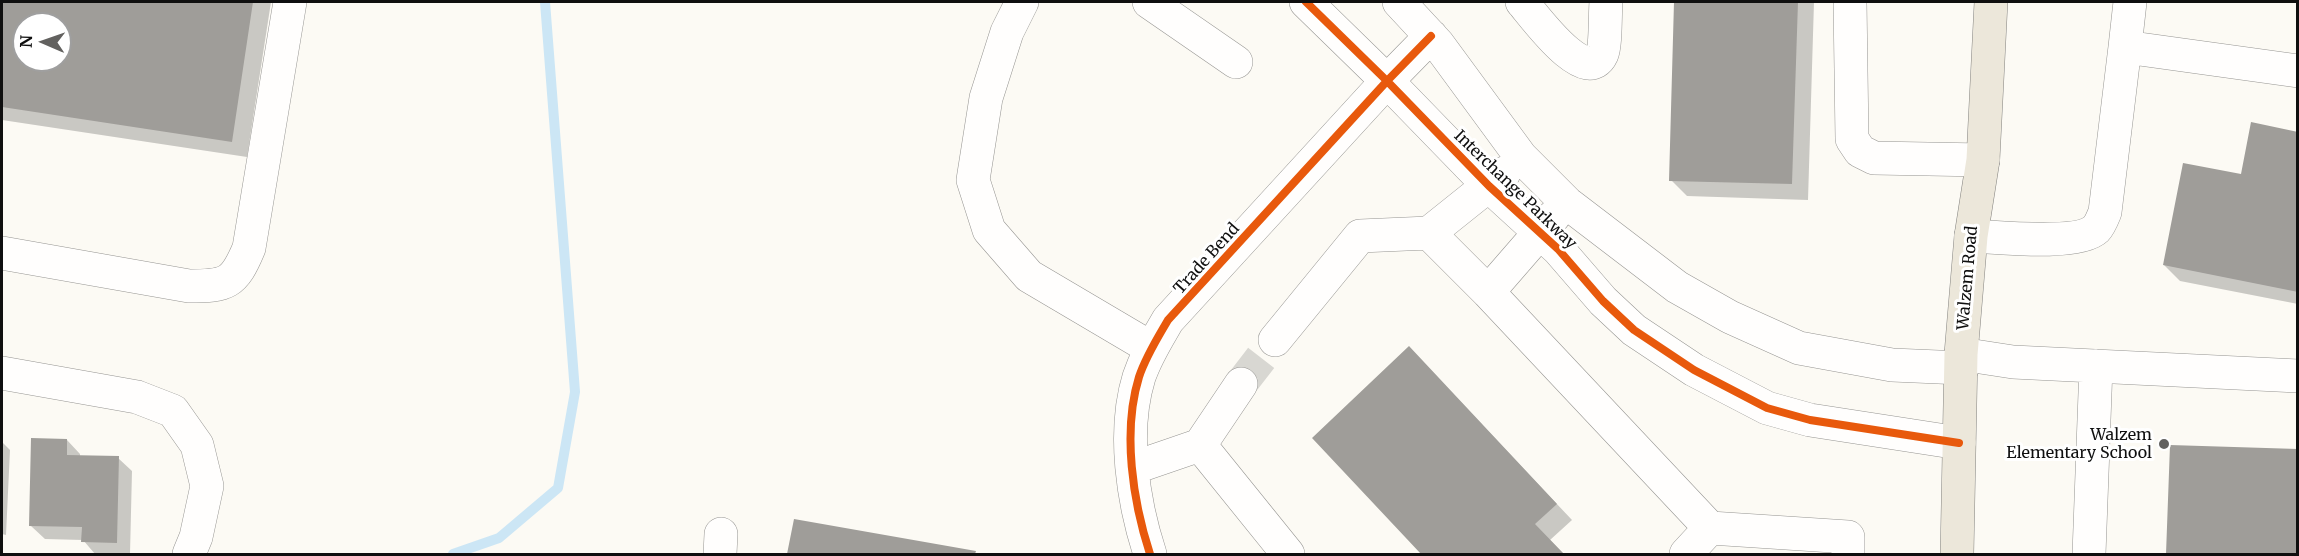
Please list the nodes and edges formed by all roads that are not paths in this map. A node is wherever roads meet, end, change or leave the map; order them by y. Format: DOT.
graph roads {
  1 [pos="290,2"];
  2 [pos="1022,2"];
  3 [pos="1149,2"];
  4 [pos="1306,2"];
  5 [pos="1400,2"];
  6 [pos="1522,2"];
  7 [pos="1606,2"];
  8 [pos="1850,2"];
  9 [pos="1990,2"];
  10 [pos="2130,2"];
  11 [pos="1431,36"];
  12 [pos="2125,47"];
  13 [pos="1236,62"];
  14 [pos="2298,71"];
  15 [pos="1388,81"];
  16 [pos="1521,157"];
  17 [pos="1983,160"];
  18 [pos="1489,186"];
  19 [pos="1567,203"];
  20 [pos="1539,231"];
  21 [pos="1429,233"];
  22 [pos="1971,236"];
  23 [pos="2,254"];
  24 [pos="1488,292"];
  25 [pos="1275,340"];
  26 [pos="1151,348"];
  27 [pos="1961,361"];
  28 [pos="2096,366"];
  29 [pos="2,373"];
  30 [pos="2298,376"];
  31 [pos="1241,384"];
  32 [pos="1959,443"];
  33 [pos="1200,445"];
  34 [pos="1133,468"];
  35 [pos="1710,528"];
  36 [pos="189,555"];
  37 [pos="1150,555"];
  38 [pos="1288,555"];
  39 [pos="1686,555"];
  40 [pos="1848,555"];
  41 [pos="1957,555"];
  42 [pos="2089,555"];
  1 -- 23 [label="street"];
  2 -- 26 [label="street"];
  3 -- 13 [label="street"];
  4 -- 15 [label="street, Interchange Parkway"];
  5 -- 11 [label="street, Interchange Parkway"];
  6 -- 7 [label="street"];
  8 -- 17 [label="street"];
  9 -- 17 [label="main road, Walzem Road"];
  10 -- 12 [label="street"];
  11 -- 15 [label="street, Trade Bend"];
  11 -- 16 [label="street, Interchange Parkway"];
  12 -- 14 [label="street"];
  12 -- 22 [label="street"];
  15 -- 18 [label="street, Interchange Parkway"];
  15 -- 26 [label="street, Trade Bend"];
  16 -- 18 [label="street"];
  16 -- 19 [label="street, Interchange Parkway"];
  17 -- 22 [label="main road, Walzem Road"];
  18 -- 20 [label="street, Interchange Parkway"];
  18 -- 21 [label="street"];
  19 -- 20 [label="street"];
  19 -- 27 [label="street, Interchange Parkway"];
  20 -- 24 [label="street"];
  20 -- 32 [label="street, Interchange Parkway"];
  21 -- 24 [label="street"];
  21 -- 25 [label="street"];
  22 -- 27 [label="main road, Walzem Road"];
  24 -- 35 [label="street"];
  26 -- 34 [label="street, Trade Bend"];
  27 -- 28 [label="street, Interchange Parkway"];
  27 -- 32 [label="main road, Walzem Road"];
  28 -- 30 [label="street, Interchange Parkway"];
  28 -- 42 [label="street"];
  29 -- 36 [label="street"];
  31 -- 33 [label="street"];
  32 -- 41 [label="main road, Walzem Road"];
  33 -- 34 [label="street"];
  33 -- 38 [label="street"];
  34 -- 37 [label="street, Trade Bend"];
  35 -- 39 [label="street"];
  35 -- 40 [label="street"];
}
